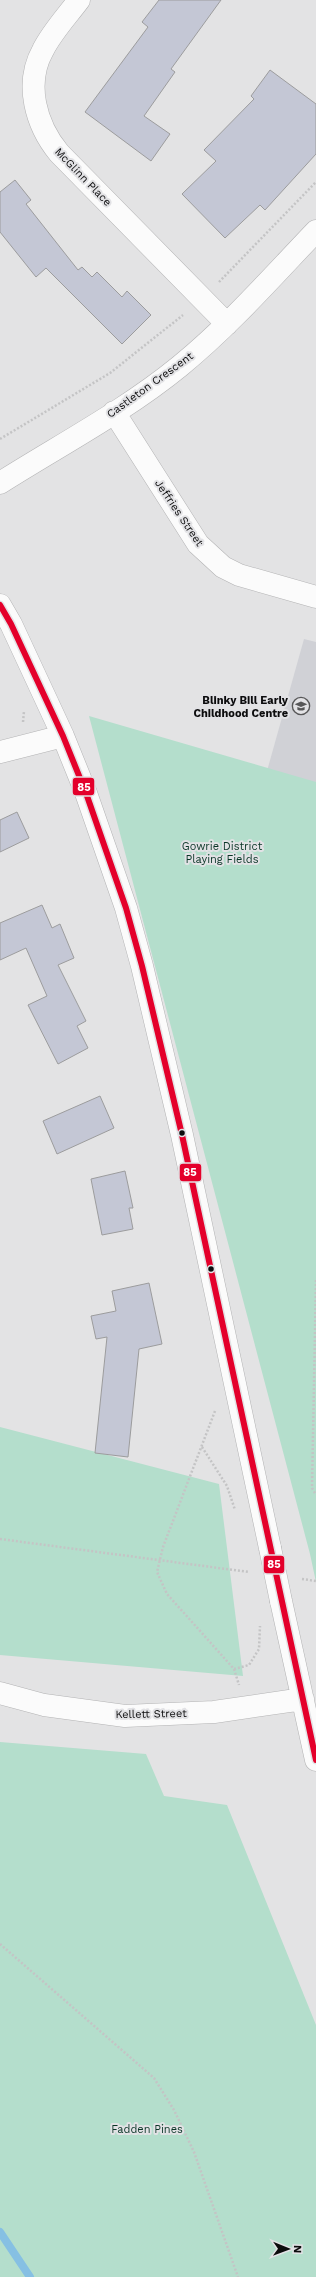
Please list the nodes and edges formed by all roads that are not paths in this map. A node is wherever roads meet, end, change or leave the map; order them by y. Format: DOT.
graph roads {
  1 [pos="79,0"];
  2 [pos="316,231"];
  3 [pos="227,324"];
  4 [pos="114,412"];
  5 [pos="0,483"];
  6 [pos="316,597"];
  7 [pos="0,605"];
  8 [pos="63,736"];
  9 [pos="0,752"];
  10 [pos="0,1693"];
  11 [pos="303,1699"];
  12 [pos="316,1760"];
  1 -- 3 [label="street, McGlinn Place"];
  2 -- 3 [label="street, Castleton Crescent"];
  3 -- 4 [label="street, Castleton Crescent"];
  4 -- 5 [label="street, Castleton Crescent"];
  4 -- 6 [label="street, Jeffries Street"];
  7 -- 8 [label="street"];
  8 -- 9 [label="street"];
  8 -- 11 [label="street, bridge"];
  10 -- 11 [label="street, Kellett Street"];
  11 -- 12 [label="street"];
}
